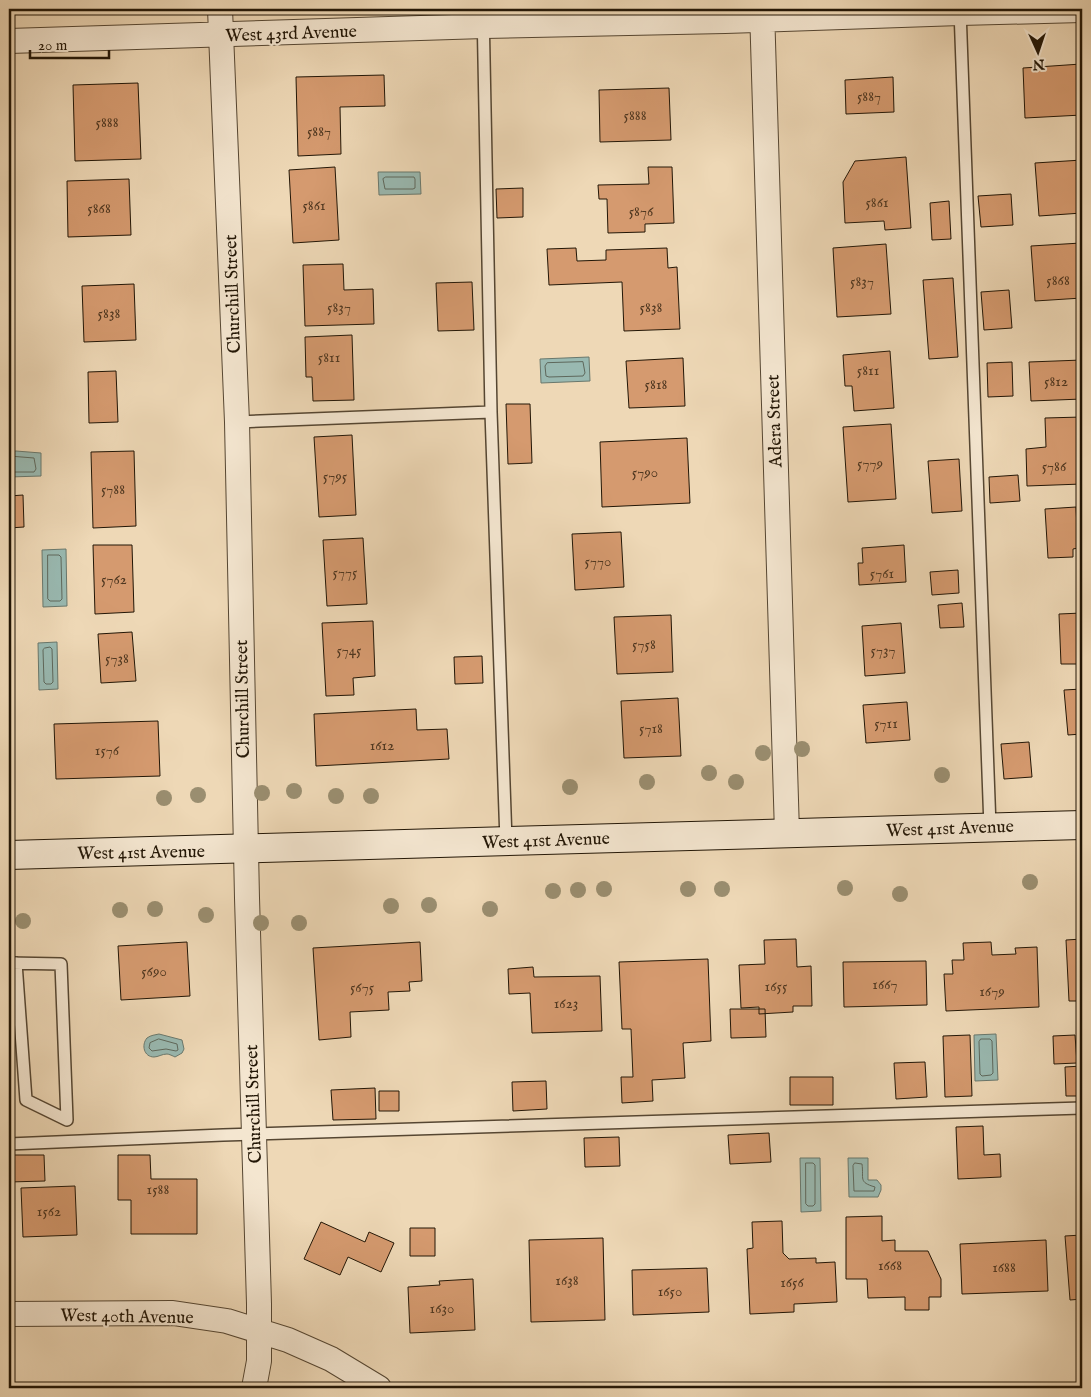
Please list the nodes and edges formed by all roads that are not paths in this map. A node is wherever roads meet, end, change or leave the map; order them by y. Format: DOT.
graph roads {
  1 [pos="220,9"];
  2 [pos="1082,10"];
  3 [pos="960,11"];
  4 [pos="762,14"];
  5 [pos="484,17"];
  6 [pos="221,35"];
  7 [pos="9,41"];
  8 [pos="491,412"];
  9 [pos="237,422"];
  10 [pos="1082,825"];
  11 [pos="990,827"];
  12 [pos="787,833"];
  13 [pos="506,841"];
  14 [pos="246,849"];
  15 [pos="9,855"];
  16 [pos="13,963"];
  17 [pos="1082,1108"];
  18 [pos="254,1134"];
  19 [pos="9,1144"];
  20 [pos="9,1314"];
  21 [pos="259,1331"];
  22 [pos="254,1388"];
  23 [pos="379,1388"];
  1 -- 6 [label="street, Churchill Street"];
  2 -- 3 [label="street, West 43rd Avenue"];
  3 -- 4 [label="street, West 43rd Avenue"];
  3 -- 11 [label="lane"];
  4 -- 5 [label="street, West 43rd Avenue"];
  4 -- 12 [label="street, Adera Street"];
  5 -- 6 [label="street, West 43rd Avenue"];
  5 -- 8 [label="lane"];
  6 -- 7 [label="street, West 43rd Avenue"];
  6 -- 9 [label="street, Churchill Street"];
  8 -- 9 [label="lane"];
  8 -- 13 [label="lane"];
  9 -- 14 [label="street, Churchill Street"];
  10 -- 11 [label="main road, West 41st Avenue"];
  11 -- 12 [label="main road, West 41st Avenue"];
  12 -- 13 [label="main road, West 41st Avenue"];
  13 -- 14 [label="main road, West 41st Avenue"];
  14 -- 15 [label="main road, West 41st Avenue"];
  14 -- 18 [label="street, Churchill Street"];
  16 -- 16 [label="lane"];
  17 -- 18 [label="lane"];
  18 -- 19 [label="lane"];
  18 -- 21 [label="street, Churchill Street"];
  20 -- 21 [label="street, West 40th Avenue"];
  21 -- 22 [label="street, Churchill Street"];
  21 -- 23 [label="street, West 40th Avenue"];
}
